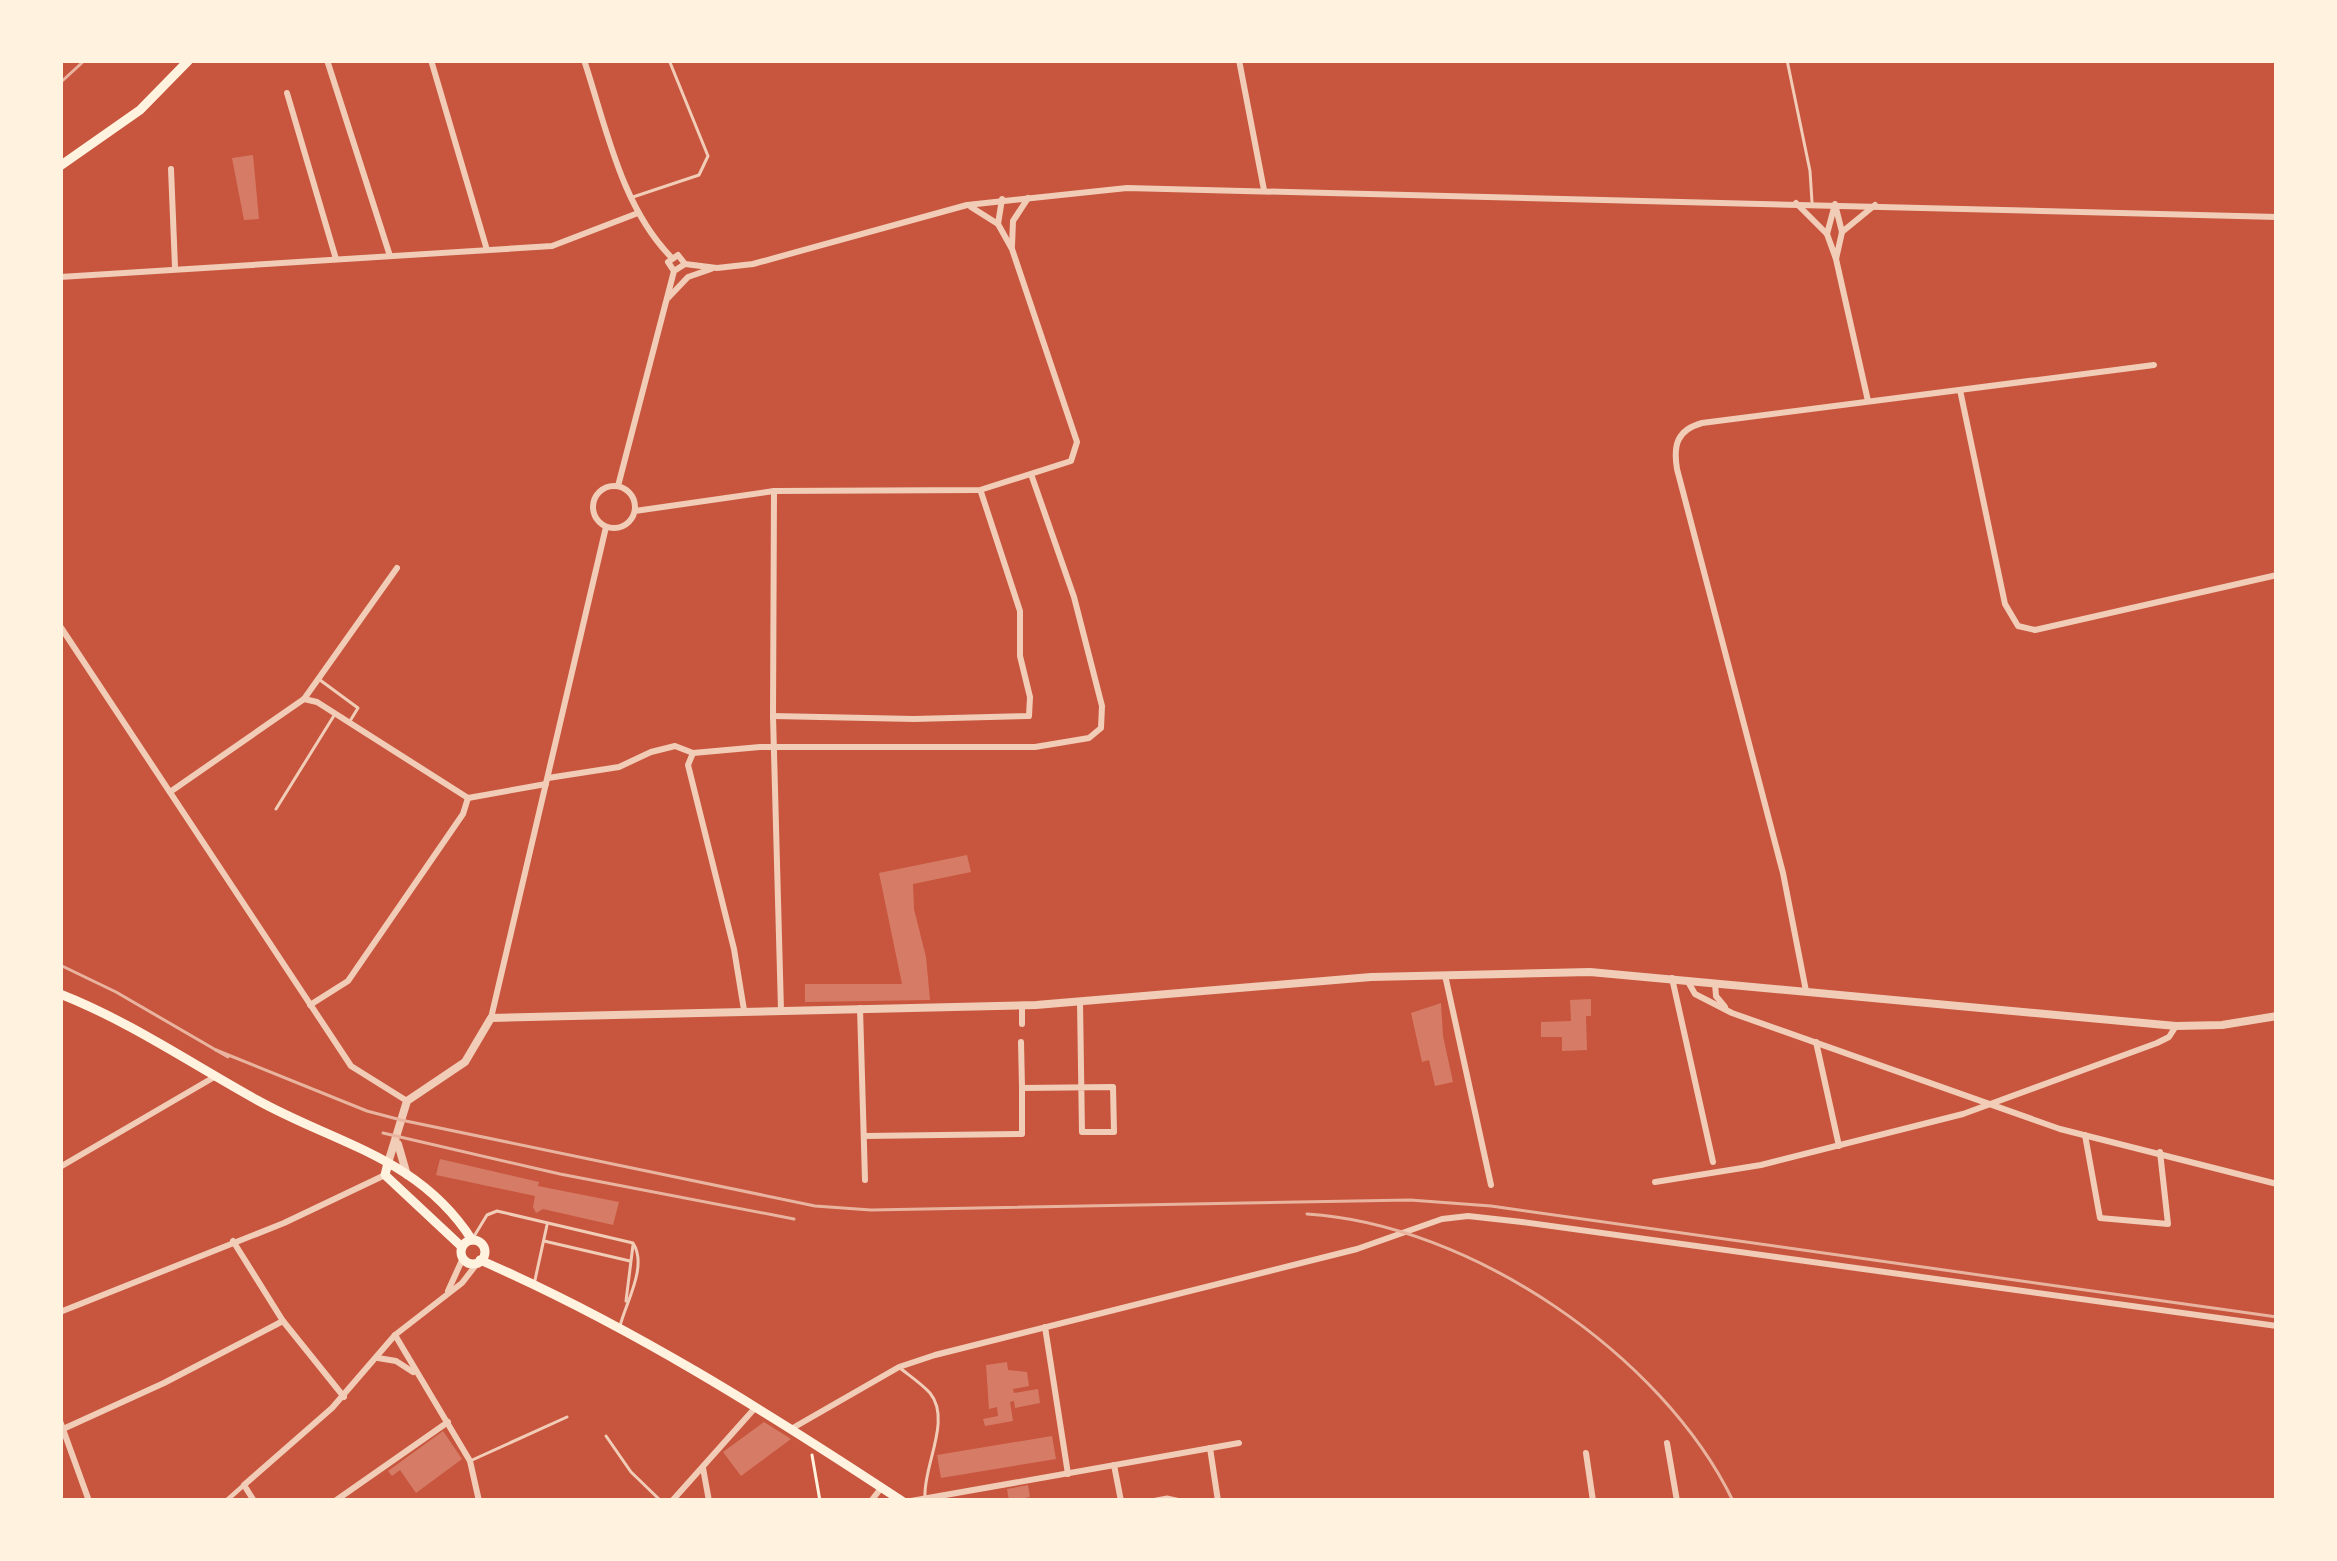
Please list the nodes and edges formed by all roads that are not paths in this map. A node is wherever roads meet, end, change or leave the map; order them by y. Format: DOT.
graph roads {
  1 [pos="189,60"];
  2 [pos="327,60"];
  3 [pos="430,60"];
  4 [pos="584,60"];
  5 [pos="669,60"];
  6 [pos="1239,60"];
  7 [pos="1787,60"];
  8 [pos="287,93"];
  9 [pos="60,166"];
  10 [pos="171,169"];
  11 [pos="1264,190"];
  12 [pos="1030,195"];
  13 [pos="632,198"];
  14 [pos="1002,199"];
  15 [pos="1796,203"];
  16 [pos="1813,204"];
  17 [pos="1835,204"];
  18 [pos="967,205"];
  19 [pos="1875,205"];
  20 [pos="638,213"];
  21 [pos="2277,217"];
  22 [pos="1013,221"];
  23 [pos="998,224"];
  24 [pos="1841,232"];
  25 [pos="1827,234"];
  26 [pos="1012,249"];
  27 [pos="487,250"];
  28 [pos="390,256"];
  29 [pos="671,257"];
  30 [pos="336,259"];
  31 [pos="1836,259"];
  32 [pos="685,264"];
  33 [pos="176,267"];
  34 [pos="717,268"];
  35 [pos="674,271"];
  36 [pos="60,277"];
  37 [pos="666,300"];
  38 [pos="2154,365"];
  39 [pos="1960,390"];
  40 [pos="1868,401"];
  41 [pos="1031,474"];
  42 [pos="618,486"];
  43 [pos="980,490"];
  44 [pos="774,491"];
  45 [pos="635,511"];
  46 [pos="606,527"];
  47 [pos="397,568"];
  48 [pos="2277,575"];
  49 [pos="60,626"];
  50 [pos="316,678"];
  51 [pos="304,699"];
  52 [pos="335,713"];
  53 [pos="773,716"];
  54 [pos="349,722"];
  55 [pos="774,747"];
  56 [pos="693,753"];
  57 [pos="547,781"];
  58 [pos="170,792"];
  59 [pos="468,798"];
  60 [pos="276,808"];
  61 [pos="1445,975"];
  62 [pos="1672,979"];
  63 [pos="1687,980"];
  64 [pos="1715,982"];
  65 [pos="1806,991"];
  66 [pos="60,994"];
  67 [pos="1080,1002"];
  68 [pos="310,1005"];
  69 [pos="1022,1005"];
  70 [pos="860,1008"];
  71 [pos="744,1010"];
  72 [pos="781,1010"];
  73 [pos="1727,1010"];
  74 [pos="2277,1016"];
  75 [pos="491,1018"];
  76 [pos="1022,1024"];
  77 [pos="2176,1026"];
  78 [pos="1022,1042"];
  79 [pos="1816,1042"];
  80 [pos="216,1076"];
  81 [pos="1081,1086"];
  82 [pos="1022,1088"];
  83 [pos="407,1101"];
  84 [pos="1993,1105"];
  85 [pos="2085,1135"];
  86 [pos="864,1136"];
  87 [pos="398,1137"];
  88 [pos="1839,1146"];
  89 [pos="2161,1152"];
  90 [pos="1713,1162"];
  91 [pos="60,1167"];
  92 [pos="387,1169"];
  93 [pos="407,1174"];
  94 [pos="866,1180"];
  95 [pos="1655,1182"];
  96 [pos="2277,1184"];
  97 [pos="1491,1185"];
  98 [pos="547,1223"];
  99 [pos="233,1241"];
  100 [pos="544,1241"];
  101 [pos="633,1244"];
  102 [pos="466,1248"];
  103 [pos="481,1257"];
  104 [pos="629,1261"];
  105 [pos="532,1280"];
  106 [pos="446,1294"];
  107 [pos="626,1302"];
  108 [pos="60,1312"];
  109 [pos="284,1321"];
  110 [pos="2277,1326"];
  111 [pos="1045,1327"];
  112 [pos="620,1328"];
  113 [pos="395,1335"];
  114 [pos="378,1358"];
  115 [pos="899,1367"];
  116 [pos="419,1379"];
  117 [pos="344,1397"];
  118 [pos="755,1408"];
  119 [pos="567,1417"];
  120 [pos="448,1422"];
  121 [pos="61,1425"];
  122 [pos="790,1429"];
  123 [pos="606,1436"];
  124 [pos="1239,1443"];
  125 [pos="1667,1443"];
  126 [pos="1210,1448"];
  127 [pos="1586,1453"];
  128 [pos="470,1461"];
  129 [pos="1114,1465"];
  130 [pos="703,1468"];
  131 [pos="1068,1474"];
  132 [pos="244,1485"];
  133 [pos="882,1487"];
  134 [pos="915,1500"];
  135 [pos="89,1501"];
  136 [pos="226,1501"];
  137 [pos="254,1501"];
  138 [pos="335,1501"];
  139 [pos="479,1501"];
  140 [pos="661,1501"];
  141 [pos="672,1501"];
  142 [pos="710,1501"];
  143 [pos="871,1501"];
  144 [pos="1121,1501"];
  145 [pos="1146,1501"];
  146 [pos="1185,1501"];
  147 [pos="1218,1501"];
  148 [pos="1594,1501"];
  149 [pos="1678,1501"];
  1 -- 9 [label="main road"];
  2 -- 28 [label="street"];
  3 -- 27 [label="street"];
  4 -- 13 [label="street"];
  5 -- 13 [label="lane"];
  6 -- 11 [label="street"];
  7 -- 16 [label="lane"];
  8 -- 30 [label="street"];
  10 -- 33 [label="street"];
  11 -- 12 [label="street"];
  11 -- 15 [label="street"];
  12 -- 14 [label="street"];
  12 -- 22 [label="street"];
  13 -- 20 [label="street"];
  14 -- 18 [label="street"];
  14 -- 22 [label="street"];
  14 -- 23 [label="street"];
  15 -- 16 [label="street"];
  15 -- 25 [label="street"];
  16 -- 17 [label="street"];
  17 -- 19 [label="street"];
  17 -- 24 [label="street"];
  17 -- 25 [label="street"];
  18 -- 23 [label="street"];
  18 -- 34 [label="street"];
  19 -- 21 [label="street"];
  19 -- 24 [label="street"];
  20 -- 27 [label="street"];
  20 -- 29 [label="street"];
  22 -- 26 [label="street"];
  23 -- 26 [label="street"];
  24 -- 31 [label="street"];
  25 -- 31 [label="street"];
  26 -- 41 [label="street"];
  27 -- 28 [label="street"];
  28 -- 30 [label="street"];
  29 -- 32 [label="street"];
  29 -- 35 [label="street"];
  30 -- 33 [label="street"];
  31 -- 40 [label="street"];
  32 -- 34 [label="street"];
  32 -- 35 [label="street"];
  33 -- 36 [label="street"];
  34 -- 37 [label="street"];
  35 -- 37 [label="street"];
  37 -- 42 [label="street"];
  38 -- 39 [label="street"];
  39 -- 40 [label="street"];
  39 -- 48 [label="street"];
  40 -- 65 [label="street"];
  41 -- 43 [label="street"];
  41 -- 55 [label="street"];
  42 -- 45 [label="street"];
  42 -- 46 [label="street"];
  43 -- 44 [label="street"];
  43 -- 53 [label="street"];
  44 -- 45 [label="street"];
  44 -- 53 [label="street"];
  45 -- 46 [label="street"];
  46 -- 57 [label="street"];
  47 -- 50 [label="street"];
  49 -- 58 [label="street"];
  50 -- 51 [label="street"];
  50 -- 54 [label="lane"];
  51 -- 52 [label="street"];
  51 -- 58 [label="street"];
  52 -- 54 [label="street"];
  52 -- 60 [label="lane"];
  53 -- 55 [label="street"];
  54 -- 59 [label="street"];
  55 -- 56 [label="street"];
  55 -- 72 [label="street"];
  56 -- 57 [label="street"];
  56 -- 71 [label="street"];
  57 -- 59 [label="street"];
  57 -- 75 [label="street"];
  58 -- 68 [label="street"];
  59 -- 68 [label="street"];
  61 -- 62 [label="street"];
  61 -- 67 [label="street"];
  61 -- 97 [label="street"];
  62 -- 63 [label="street"];
  62 -- 90 [label="street"];
  63 -- 64 [label="street"];
  63 -- 73 [label="street"];
  64 -- 65 [label="street"];
  64 -- 73 [label="street"];
  65 -- 77 [label="street"];
  66 -- 80 [label="main road"];
  67 -- 69 [label="street"];
  67 -- 81 [label="street"];
  68 -- 83 [label="street"];
  69 -- 70 [label="street"];
  69 -- 76 [label="street"];
  70 -- 72 [label="street"];
  70 -- 86 [label="street"];
  71 -- 72 [label="street"];
  71 -- 75 [label="street"];
  73 -- 79 [label="street"];
  74 -- 77 [label="street"];
  75 -- 83 [label="street"];
  77 -- 84 [label="street"];
  78 -- 82 [label="street"];
  79 -- 84 [label="street"];
  79 -- 88 [label="street"];
  80 -- 91 [label="street"];
  80 -- 92 [label="main road"];
  81 -- 81 [label="street"];
  81 -- 82 [label="street"];
  82 -- 86 [label="street"];
  83 -- 87 [label="street"];
  84 -- 85 [label="street"];
  84 -- 88 [label="street"];
  85 -- 89 [label="street"];
  85 -- 89 [label="street"];
  86 -- 94 [label="street"];
  87 -- 92 [label="street"];
  87 -- 93 [label="street"];
  88 -- 95 [label="street"];
  89 -- 96 [label="street"];
  92 -- 93 [label="main road"];
  92 -- 99 [label="street"];
  92 -- 102 [label="main road"];
  93 -- 102 [label="main road"];
  98 -- 100 [label="lane"];
  98 -- 101 [label="lane"];
  98 -- 102 [label="lane"];
  99 -- 108 [label="street"];
  99 -- 109 [label="street"];
  100 -- 104 [label="lane"];
  100 -- 105 [label="lane"];
  101 -- 104 [label="lane"];
  101 -- 107 [label="lane"];
  102 -- 103 [label="main road"];
  102 -- 103 [label="main road"];
  102 -- 106 [label="street"];
  103 -- 105 [label="main road"];
  103 -- 106 [label="street"];
  104 -- 107 [label="lane"];
  105 -- 112 [label="main road"];
  106 -- 113 [label="street"];
  107 -- 112 [label="lane"];
  109 -- 117 [label="street"];
  109 -- 121 [label="street"];
  110 -- 111 [label="street"];
  111 -- 115 [label="street"];
  111 -- 131 [label="street"];
  112 -- 118 [label="main road"];
  113 -- 114 [label="street"];
  113 -- 116 [label="street"];
  114 -- 116 [label="street"];
  114 -- 117 [label="street"];
  115 -- 122 [label="street"];
  115 -- 134 [label="lane"];
  116 -- 120 [label="street"];
  117 -- 132 [label="street"];
  118 -- 122 [label="main road"];
  118 -- 130 [label="street"];
  119 -- 128 [label="lane"];
  120 -- 128 [label="street"];
  120 -- 138 [label="street"];
  121 -- 135 [label="street"];
  122 -- 133 [label="main road"];
  123 -- 140 [label="lane"];
  124 -- 126 [label="street"];
  125 -- 149 [label="street"];
  126 -- 129 [label="street"];
  126 -- 147 [label="street"];
  127 -- 148 [label="street"];
  128 -- 139 [label="street"];
  129 -- 131 [label="street"];
  129 -- 144 [label="street"];
  130 -- 141 [label="street"];
  130 -- 142 [label="street"];
  131 -- 134 [label="street"];
  132 -- 136 [label="street"];
  132 -- 137 [label="street"];
  133 -- 134 [label="main road"];
  133 -- 143 [label="street"];
  145 -- 146 [label="lane"];
}
